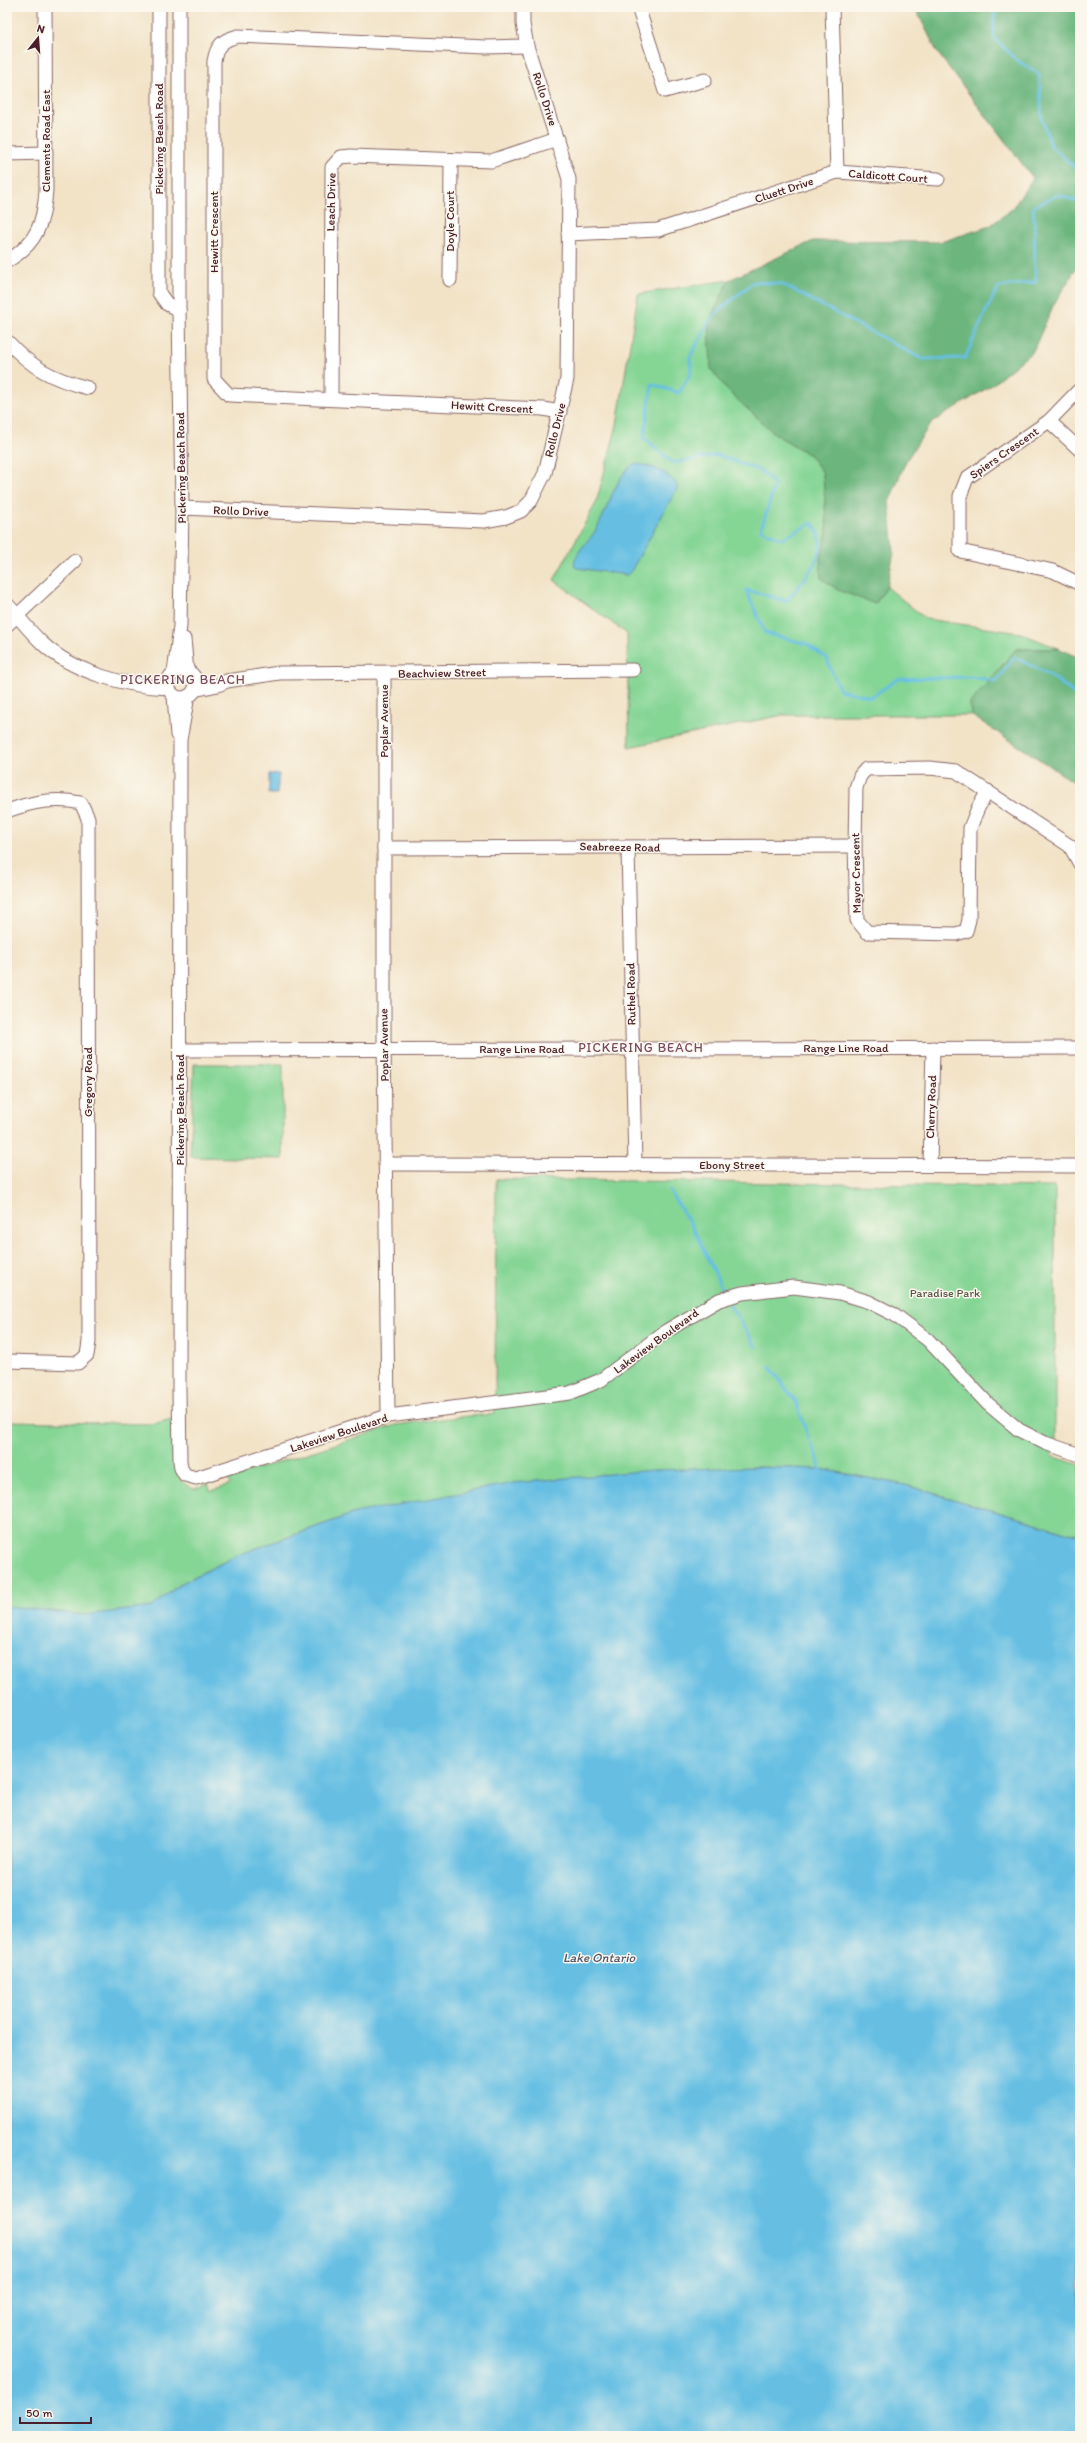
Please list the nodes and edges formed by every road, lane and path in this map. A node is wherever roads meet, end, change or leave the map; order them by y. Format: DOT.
graph roads {
  1 [pos="45,7"];
  2 [pos="159,7"];
  3 [pos="179,7"];
  4 [pos="523,7"];
  5 [pos="638,7"];
  6 [pos="832,7"];
  7 [pos="527,46"];
  8 [pos="705,80"];
  9 [pos="558,139"];
  10 [pos="7,154"];
  11 [pos="46,154"];
  12 [pos="451,161"];
  13 [pos="838,172"];
  14 [pos="938,179"];
  15 [pos="568,234"];
  16 [pos="7,261"];
  17 [pos="450,280"];
  18 [pos="179,310"];
  19 [pos="7,341"];
  20 [pos="88,388"];
  21 [pos="1080,389"];
  22 [pos="331,399"];
  23 [pos="560,412"];
  24 [pos="1049,421"];
  25 [pos="1080,450"];
  26 [pos="182,508"];
  27 [pos="75,561"];
  28 [pos="1080,584"];
  29 [pos="7,604"];
  30 [pos="17,614"];
  31 [pos="7,625"];
  32 [pos="180,626"];
  33 [pos="634,670"];
  34 [pos="384,673"];
  35 [pos="171,684"];
  36 [pos="191,684"];
  37 [pos="180,740"];
  38 [pos="988,792"];
  39 [pos="7,811"];
  40 [pos="855,846"];
  41 [pos="384,848"];
  42 [pos="628,848"];
  43 [pos="1080,864"];
  44 [pos="933,1048"];
  45 [pos="1080,1048"];
  46 [pos="632,1049"];
  47 [pos="181,1050"];
  48 [pos="384,1050"];
  49 [pos="385,1164"];
  50 [pos="635,1165"];
  51 [pos="930,1165"];
  52 [pos="1080,1166"];
  53 [pos="7,1361"];
  54 [pos="388,1416"];
  55 [pos="1080,1455"];
  56 [pos="188,1477"];
  1 -- 11 [label="street, Clements Road East"];
  2 -- 18 [label="street, Pickering Beach Road"];
  3 -- 18 [label="street, Pickering Beach Road"];
  4 -- 7 [label="street, Rollo Drive"];
  5 -- 8 [label="street"];
  6 -- 13 [label="street"];
  7 -- 9 [label="street, Rollo Drive"];
  7 -- 22 [label="street, Hewitt Crescent"];
  9 -- 12 [label="street, Leach Drive"];
  9 -- 15 [label="street, Rollo Drive"];
  10 -- 11 [label="street"];
  11 -- 16 [label="street, Clements Road East"];
  12 -- 17 [label="street, Doyle Court"];
  12 -- 22 [label="street, Leach Drive"];
  13 -- 14 [label="street, Caldicott Court"];
  13 -- 15 [label="street, Cluett Drive"];
  15 -- 23 [label="street, Rollo Drive"];
  18 -- 26 [label="street, Pickering Beach Road"];
  19 -- 20 [label="street"];
  21 -- 24 [label="street, Spiers Crescent"];
  22 -- 23 [label="street, Hewitt Crescent"];
  23 -- 26 [label="street, Rollo Drive"];
  24 -- 25 [label="street"];
  24 -- 28 [label="street, Spiers Crescent"];
  26 -- 32 [label="street, Pickering Beach Road"];
  27 -- 30 [label="street"];
  29 -- 30 [label="street"];
  30 -- 31 [label="street"];
  30 -- 35 [label="street"];
  32 -- 35 [label="street, Pickering Beach Road"];
  32 -- 36 [label="street, Pickering Beach Road"];
  33 -- 34 [label="street, Beachview Street"];
  34 -- 36 [label="street, Beachview Street"];
  34 -- 41 [label="street, Poplar Avenue"];
  35 -- 36 [label="street"];
  35 -- 36 [label="street"];
  35 -- 37 [label="street, Pickering Beach Road"];
  36 -- 37 [label="street, Pickering Beach Road"];
  37 -- 47 [label="street, Pickering Beach Road"];
  38 -- 40 [label="street, Mayor Crescent"];
  38 -- 40 [label="street, Mayor Crescent"];
  38 -- 43 [label="street, Mayor Crescent"];
  39 -- 53 [label="street, Gregory Road"];
  40 -- 42 [label="street, Seabreeze Road"];
  41 -- 42 [label="street, Seabreeze Road"];
  41 -- 48 [label="street, Poplar Avenue"];
  42 -- 46 [label="street, Ruthel Road"];
  44 -- 45 [label="street, Range Line Road"];
  44 -- 46 [label="street, Range Line Road"];
  44 -- 51 [label="street, Cherry Road"];
  46 -- 48 [label="street, Range Line Road"];
  46 -- 50 [label="street, Ruthel Road"];
  47 -- 48 [label="street, Range Line Road"];
  47 -- 56 [label="street, Pickering Beach Road"];
  48 -- 49 [label="street, Poplar Avenue"];
  49 -- 50 [label="street, Ebony Street"];
  49 -- 54 [label="street, Poplar Avenue"];
  50 -- 51 [label="street, Ebony Street"];
  51 -- 52 [label="street, Ebony Street"];
  54 -- 55 [label="street, Lakeview Boulevard"];
  54 -- 56 [label="street, Lakeview Boulevard"];
}
